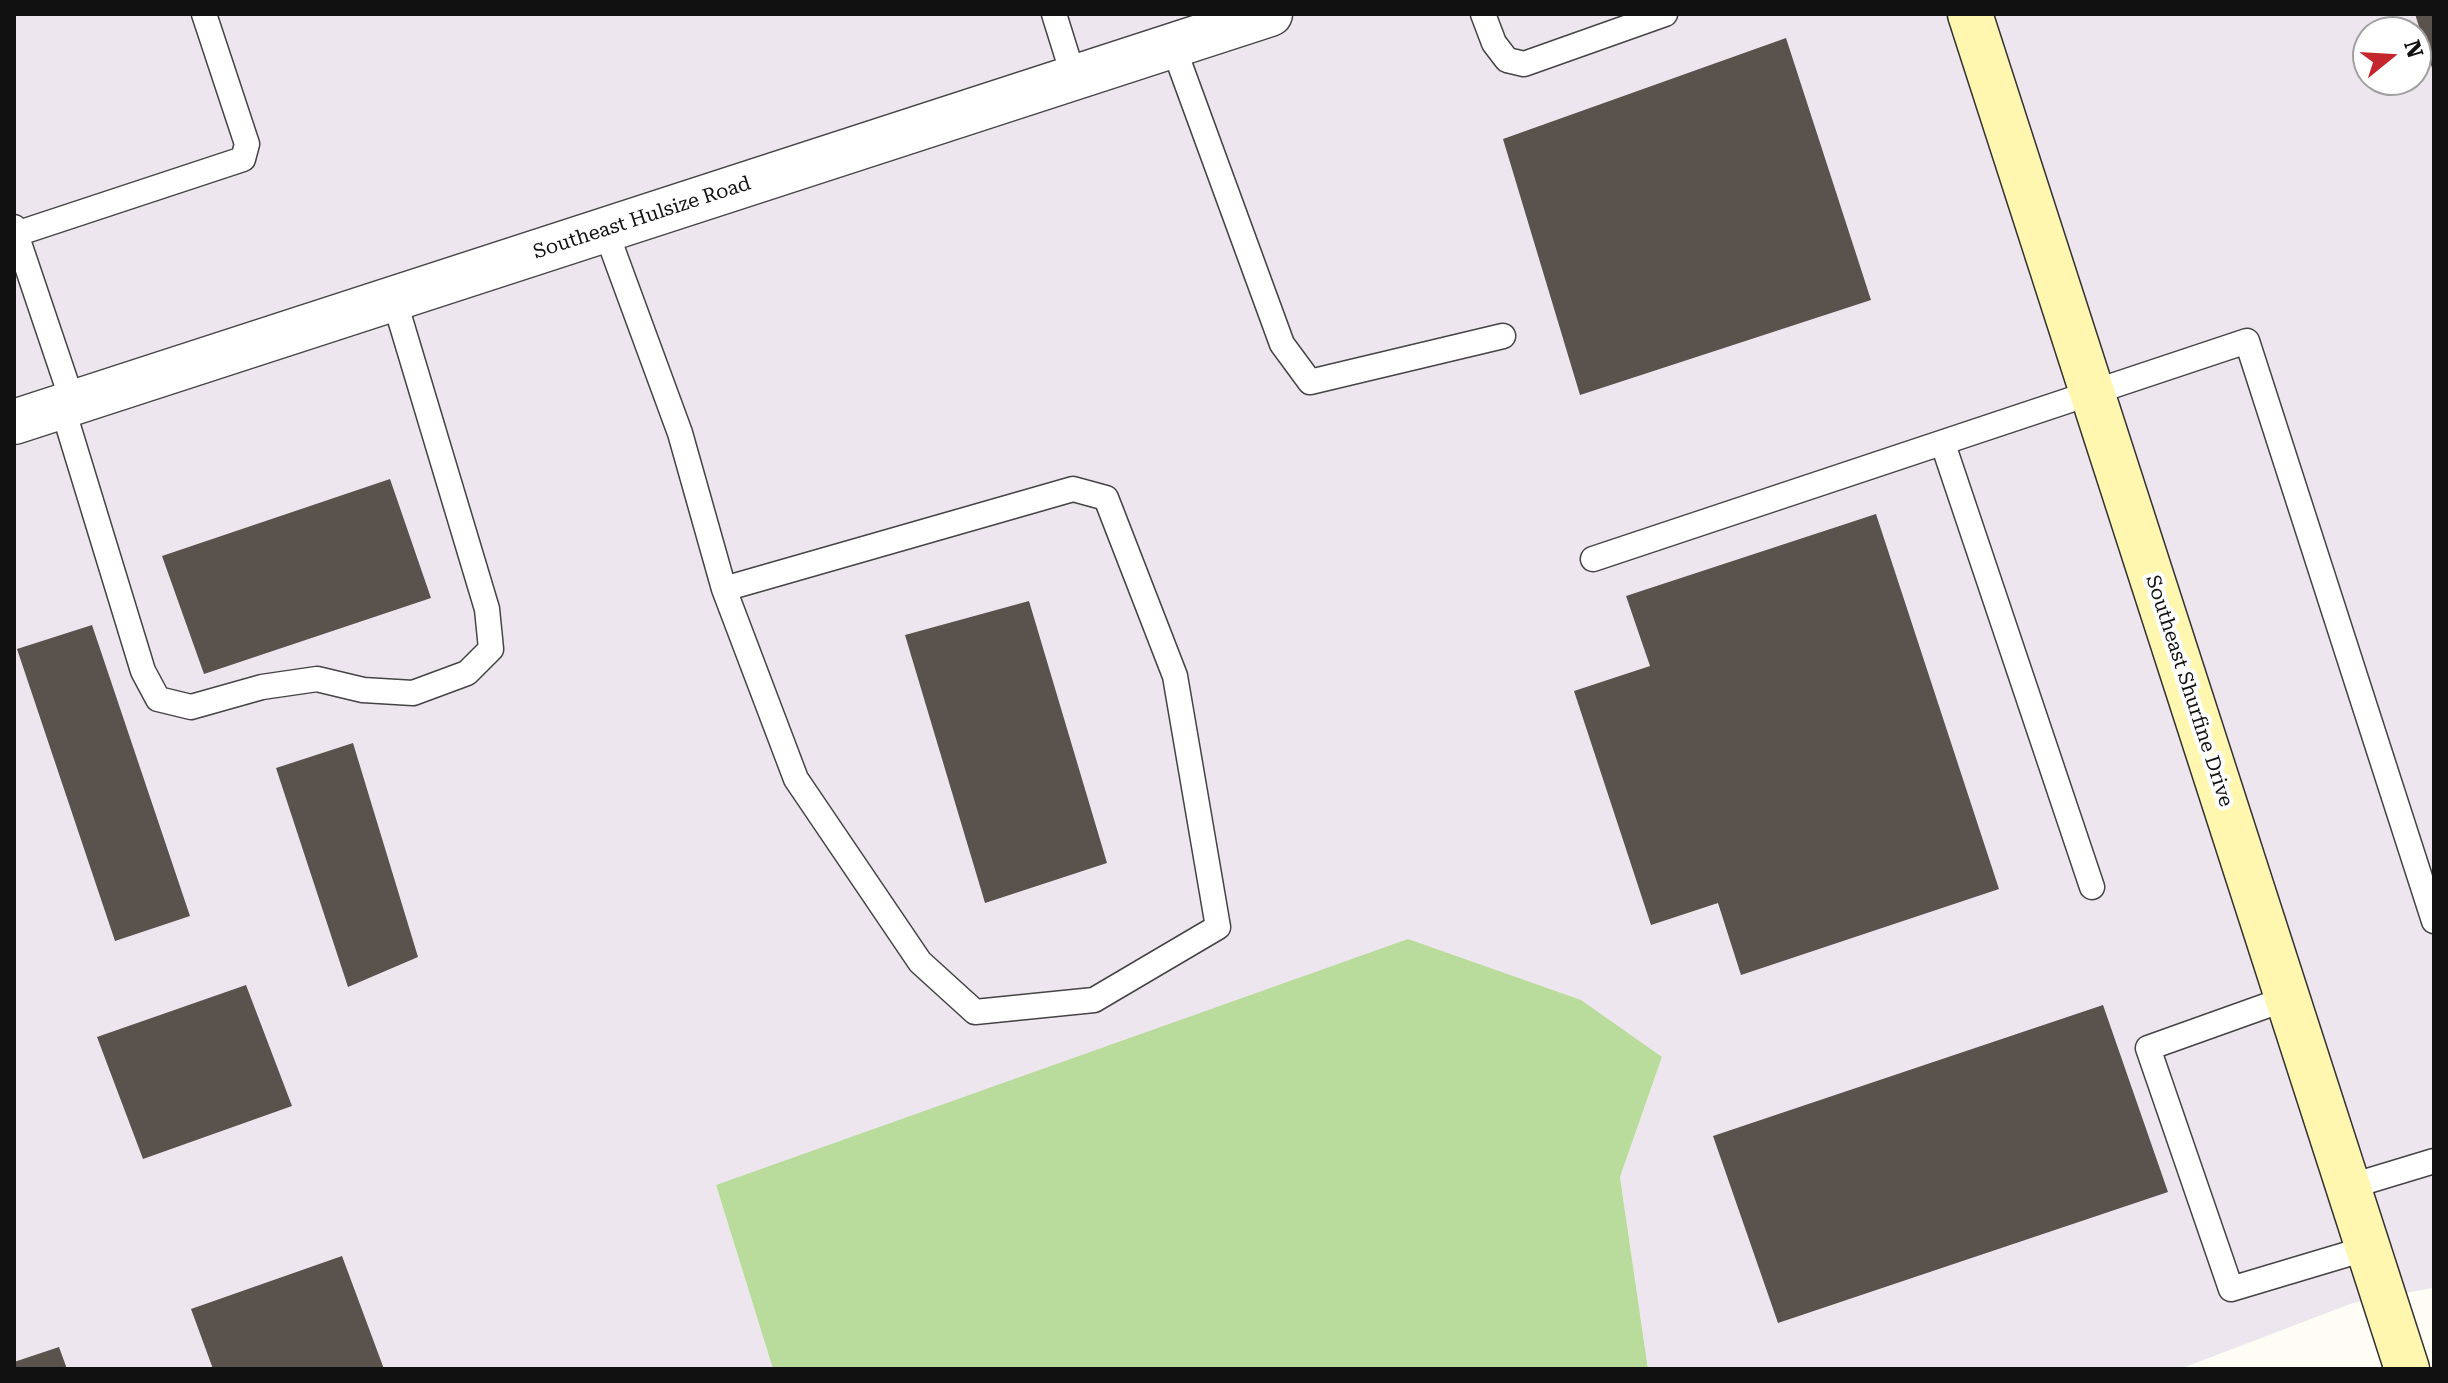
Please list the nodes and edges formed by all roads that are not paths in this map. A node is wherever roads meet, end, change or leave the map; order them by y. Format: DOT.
graph roads {
  1 [pos="204,14"];
  2 [pos="1054,14"];
  3 [pos="1270,14"];
  4 [pos="1483,14"];
  5 [pos="1665,14"];
  6 [pos="1970,14"];
  7 [pos="1173,46"];
  8 [pos="1074,78"];
  9 [pos="605,229"];
  10 [pos="15,232"];
  11 [pos="394,299"];
  12 [pos="1503,336"];
  13 [pos="2093,394"];
  14 [pos="68,404"];
  15 [pos="14,422"];
  16 [pos="1943,444"];
  17 [pos="1593,559"];
  18 [pos="724,589"];
  19 [pos="2092,887"];
  20 [pos="2434,921"];
  21 [pos="2288,998"];
  22 [pos="2434,1161"];
  23 [pos="2348,1187"];
  24 [pos="2368,1248"];
  25 [pos="2407,1369"];
  1 -- 10 [label="lane"];
  2 -- 8 [label="lane"];
  3 -- 7 [label="street, Southeast Hulsize Road"];
  4 -- 5 [label="lane"];
  6 -- 13 [label="street, Southeast Shurfine Drive"];
  7 -- 8 [label="street, Southeast Hulsize Road"];
  7 -- 12 [label="lane"];
  8 -- 9 [label="street, Southeast Hulsize Road"];
  9 -- 11 [label="street, Southeast Hulsize Road"];
  9 -- 18 [label="lane"];
  10 -- 14 [label="lane"];
  11 -- 14 [label="street, Southeast Hulsize Road"];
  11 -- 14 [label="lane"];
  13 -- 16 [label="lane"];
  13 -- 20 [label="lane"];
  13 -- 21 [label="street, Southeast Shurfine Drive"];
  14 -- 15 [label="street, Southeast Hulsize Road"];
  16 -- 17 [label="lane"];
  16 -- 19 [label="lane"];
  18 -- 18 [label="lane"];
  21 -- 23 [label="street, Southeast Shurfine Drive"];
  21 -- 24 [label="lane"];
  22 -- 23 [label="lane"];
  23 -- 24 [label="street, Southeast Shurfine Drive"];
  24 -- 25 [label="street, Southeast Shurfine Drive"];
}
